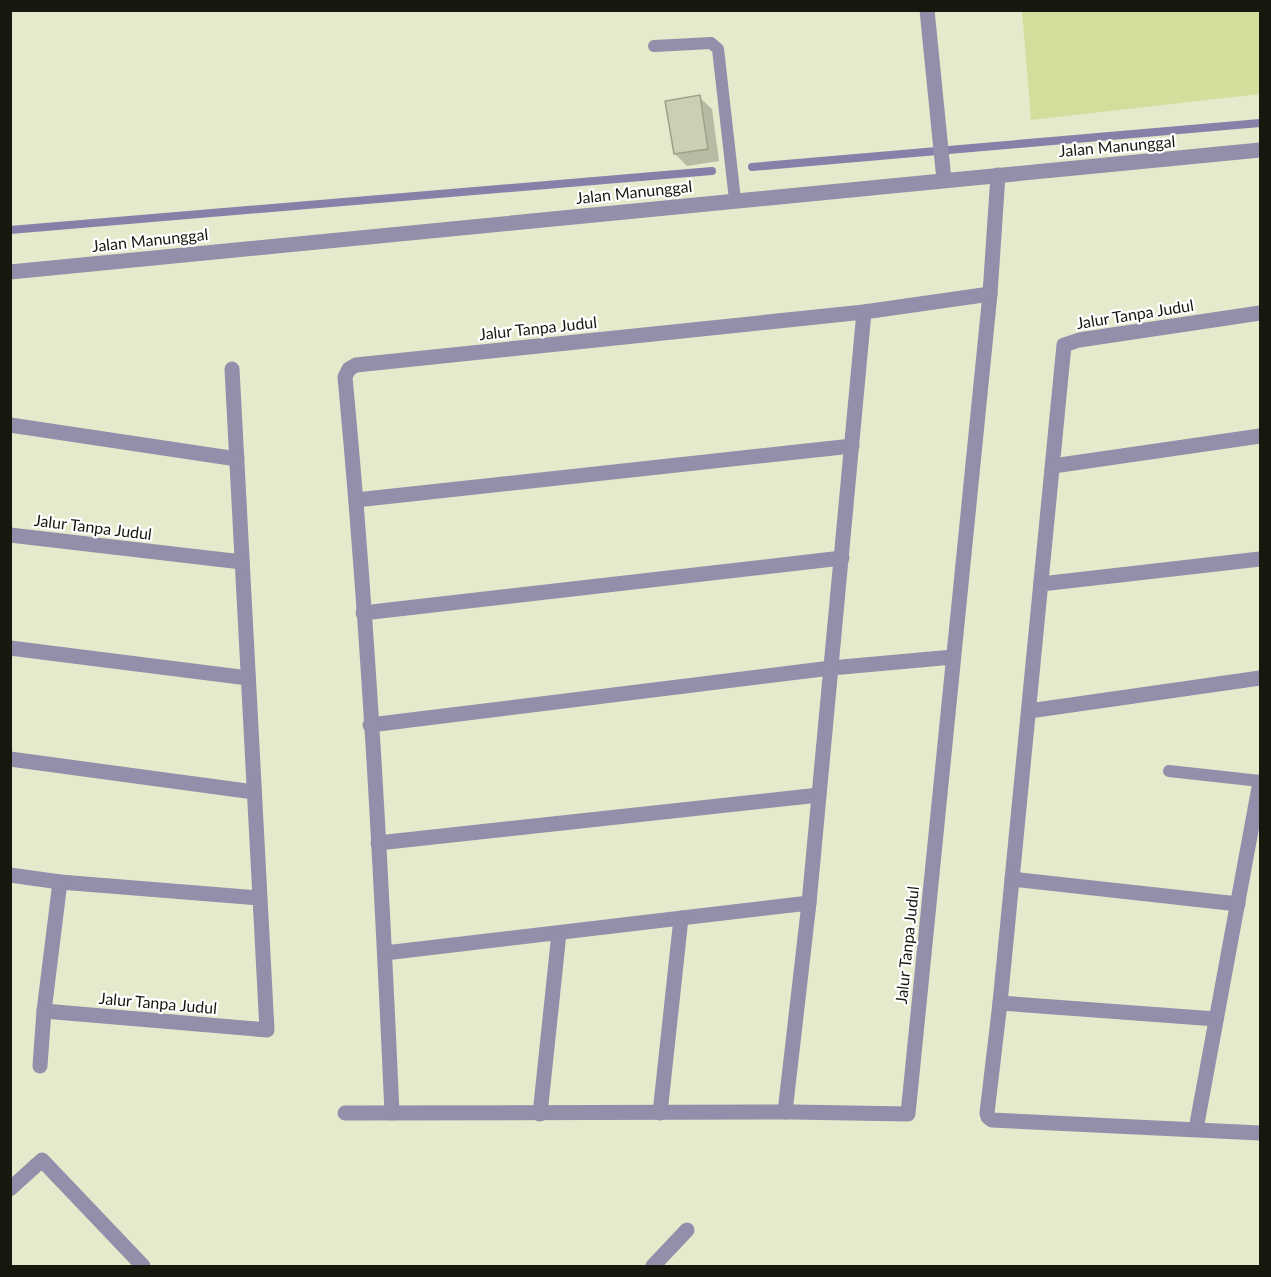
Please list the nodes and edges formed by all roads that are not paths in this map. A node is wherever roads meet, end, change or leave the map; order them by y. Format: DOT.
graph roads {
  1 [pos="927,10"];
  2 [pos="654,46"];
  3 [pos="1260,150"];
  4 [pos="998,175"];
  5 [pos="944,180"];
  6 [pos="735,200"];
  7 [pos="10,272"];
  8 [pos="990,294"];
  9 [pos="864,312"];
  10 [pos="1260,313"];
  11 [pos="232,369"];
  12 [pos="10,425"];
  13 [pos="1260,436"];
  14 [pos="852,446"];
  15 [pos="237,459"];
  16 [pos="1053,466"];
  17 [pos="357,500"];
  18 [pos="10,536"];
  19 [pos="842,558"];
  20 [pos="1260,559"];
  21 [pos="242,562"];
  22 [pos="1041,584"];
  23 [pos="363,613"];
  24 [pos="10,648"];
  25 [pos="953,657"];
  26 [pos="831,668"];
  27 [pos="248,678"];
  28 [pos="1260,678"];
  29 [pos="1029,711"];
  30 [pos="370,725"];
  31 [pos="10,759"];
  32 [pos="1169,771"];
  33 [pos="1260,782"];
  34 [pos="254,792"];
  35 [pos="819,795"];
  36 [pos="378,843"];
  37 [pos="10,875"];
  38 [pos="1012,879"];
  39 [pos="60,882"];
  40 [pos="260,898"];
  41 [pos="809,903"];
  42 [pos="1238,904"];
  43 [pos="681,918"];
  44 [pos="559,933"];
  45 [pos="385,953"];
  46 [pos="1000,1003"];
  47 [pos="44,1011"];
  48 [pos="1216,1019"];
  49 [pos="40,1066"];
  50 [pos="785,1112"];
  51 [pos="345,1113"];
  52 [pos="392,1113"];
  53 [pos="660,1113"];
  54 [pos="540,1114"];
  55 [pos="1196,1129"];
  56 [pos="1260,1133"];
  57 [pos="10,1189"];
  58 [pos="687,1230"];
  59 [pos="143,1266"];
  60 [pos="653,1266"];
  1 -- 5 [label="street"];
  2 -- 6 [label="lane"];
  3 -- 4 [label="street, Jalan Manunggal"];
  4 -- 5 [label="street, Jalan Manunggal"];
  4 -- 8 [label="street, Jalur Tanpa Judul"];
  5 -- 6 [label="street, Jalan Manunggal"];
  6 -- 7 [label="street, Jalan Manunggal"];
  8 -- 9 [label="street, Jalur Tanpa Judul"];
  8 -- 25 [label="street, Jalur Tanpa Judul"];
  9 -- 14 [label="street"];
  9 -- 17 [label="street, Jalur Tanpa Judul"];
  10 -- 16 [label="street, Jalur Tanpa Judul"];
  11 -- 15 [label="street, Jalur Tanpa Judul"];
  12 -- 15 [label="street"];
  13 -- 16 [label="street"];
  14 -- 17 [label="street"];
  14 -- 19 [label="street"];
  15 -- 21 [label="street, Jalur Tanpa Judul"];
  16 -- 22 [label="street, Jalur Tanpa Judul"];
  17 -- 23 [label="street, Jalur Tanpa Judul"];
  18 -- 21 [label="street, Jalur Tanpa Judul"];
  19 -- 23 [label="street"];
  19 -- 26 [label="street"];
  20 -- 22 [label="street"];
  21 -- 27 [label="street, Jalur Tanpa Judul"];
  22 -- 29 [label="street, Jalur Tanpa Judul"];
  23 -- 30 [label="street, Jalur Tanpa Judul"];
  24 -- 27 [label="street"];
  25 -- 26 [label="street"];
  25 -- 50 [label="street, Jalur Tanpa Judul"];
  26 -- 30 [label="street"];
  26 -- 35 [label="street"];
  27 -- 34 [label="street, Jalur Tanpa Judul"];
  28 -- 29 [label="street"];
  29 -- 38 [label="street, Jalur Tanpa Judul"];
  30 -- 36 [label="street, Jalur Tanpa Judul"];
  31 -- 34 [label="street"];
  32 -- 33 [label="lane"];
  33 -- 42 [label="street"];
  34 -- 40 [label="street, Jalur Tanpa Judul"];
  35 -- 36 [label="street"];
  35 -- 41 [label="street"];
  36 -- 45 [label="street, Jalur Tanpa Judul"];
  37 -- 39 [label="street"];
  38 -- 42 [label="street"];
  38 -- 46 [label="street, Jalur Tanpa Judul"];
  39 -- 40 [label="street"];
  39 -- 47 [label="street"];
  40 -- 47 [label="street, Jalur Tanpa Judul"];
  41 -- 43 [label="street"];
  41 -- 50 [label="street"];
  42 -- 48 [label="street"];
  43 -- 44 [label="street"];
  43 -- 53 [label="street"];
  44 -- 45 [label="street"];
  44 -- 54 [label="street"];
  45 -- 52 [label="street, Jalur Tanpa Judul"];
  46 -- 48 [label="street"];
  46 -- 55 [label="street, Jalur Tanpa Judul"];
  47 -- 49 [label="street"];
  48 -- 55 [label="street"];
  50 -- 53 [label="street, Jalur Tanpa Judul"];
  51 -- 52 [label="street, Jalur Tanpa Judul"];
  52 -- 54 [label="street, Jalur Tanpa Judul"];
  53 -- 54 [label="street, Jalur Tanpa Judul"];
  55 -- 56 [label="street, Jalur Tanpa Judul"];
  57 -- 59 [label="street"];
  58 -- 60 [label="street"];
}
